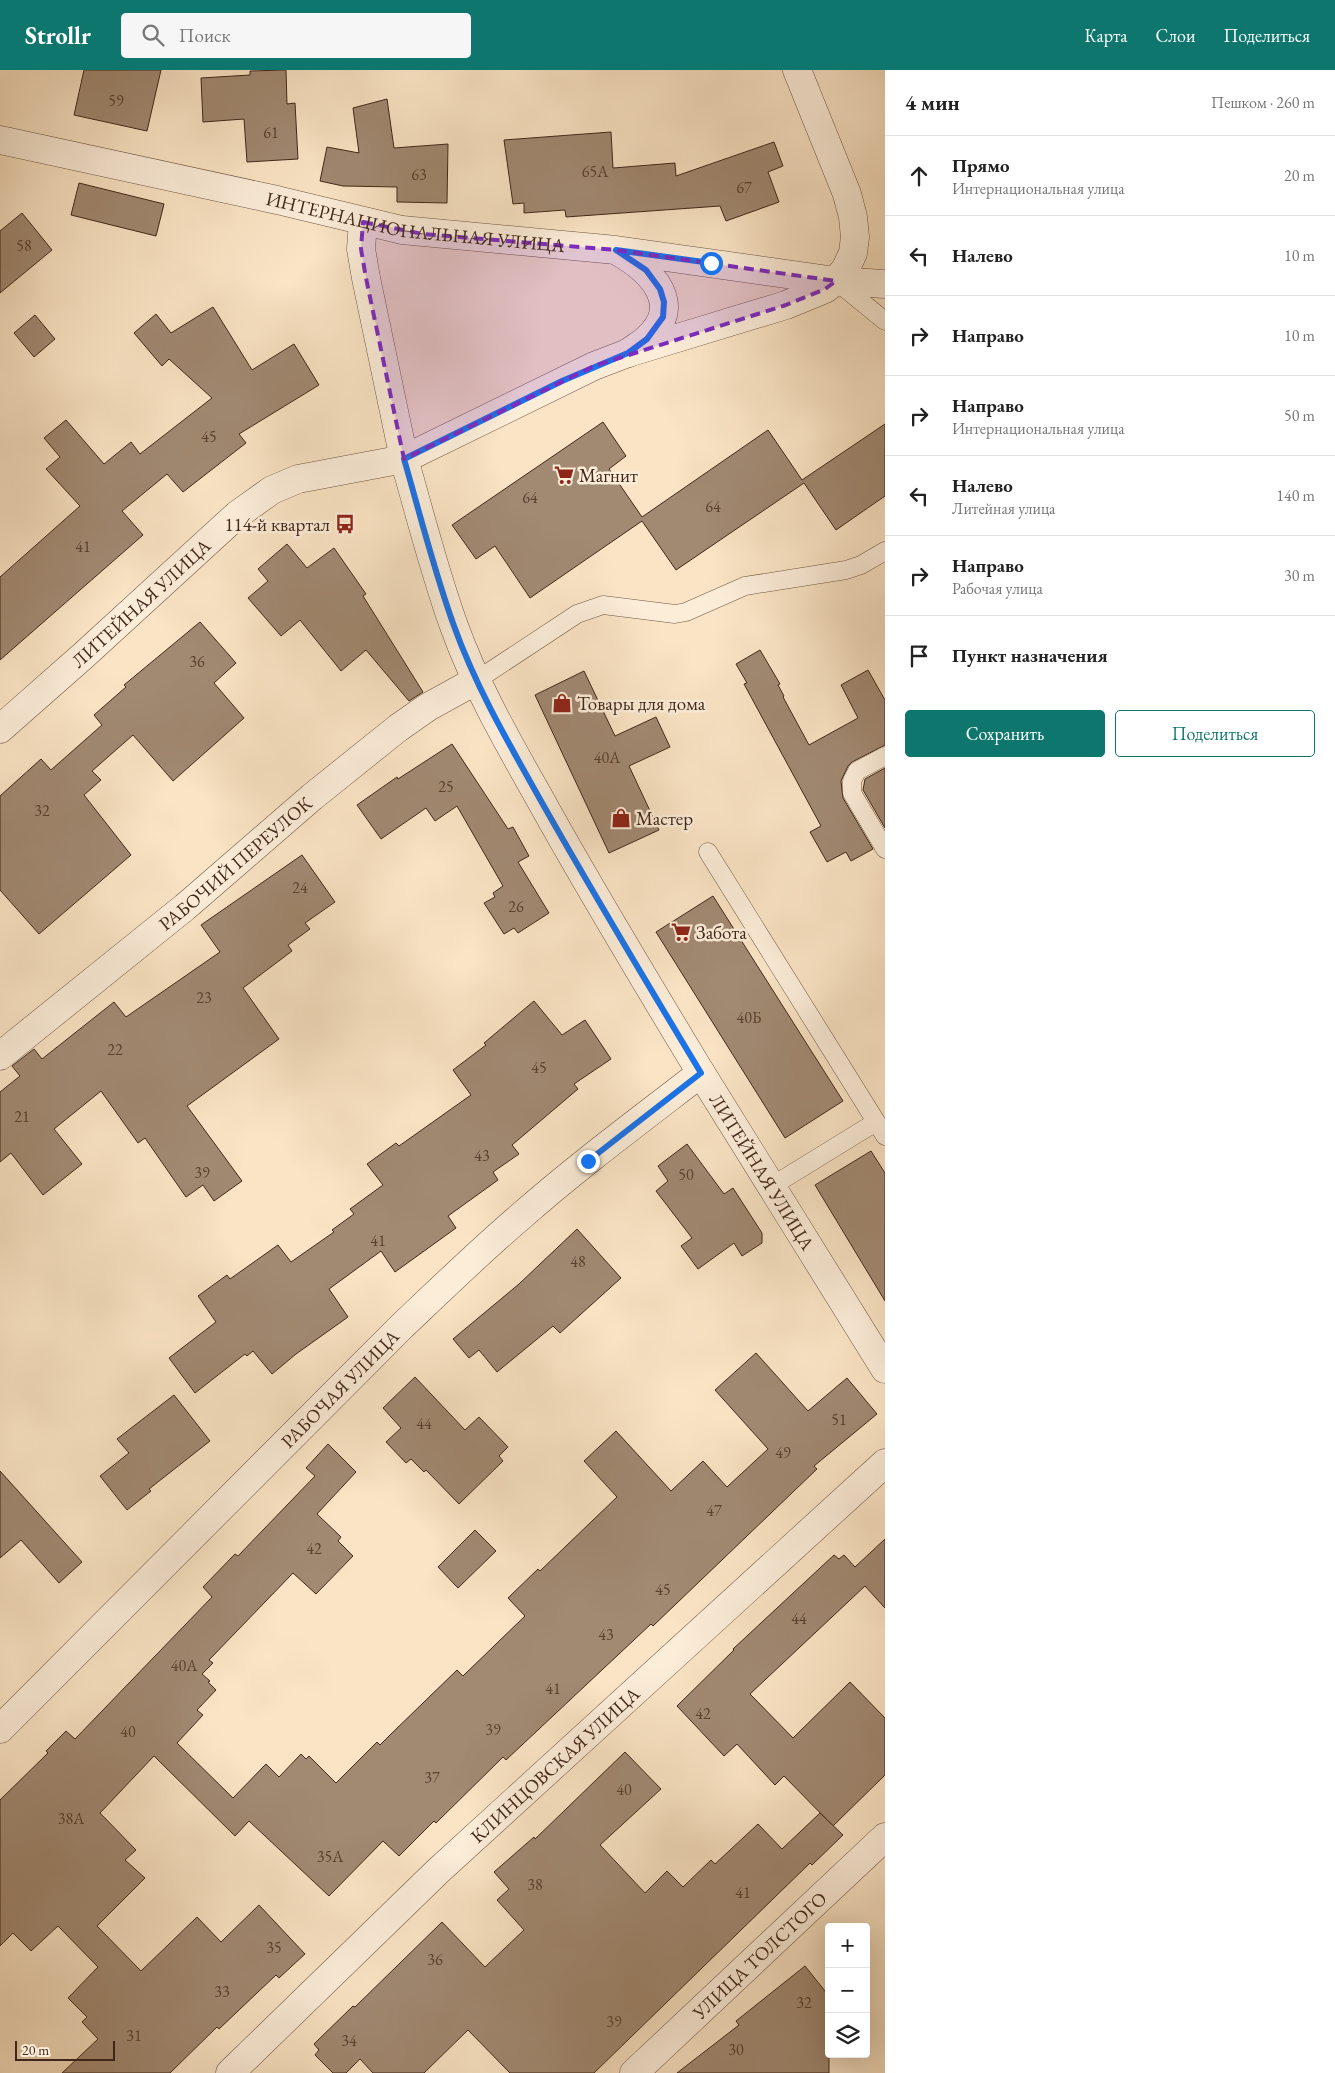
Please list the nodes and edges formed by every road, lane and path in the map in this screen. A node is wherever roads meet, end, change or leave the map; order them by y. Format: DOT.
graph roads {
  1 [pos="797,70"];
  2 [pos="0,140"];
  3 [pos="363,222"];
  4 [pos="616,250"];
  5 [pos="836,281"];
  6 [pos="885,284"];
  7 [pos="885,321"];
  8 [pos="628,353"];
  9 [pos="404,459"];
  10 [pos="885,551"];
  11 [pos="477,680"];
  12 [pos="0,729"];
  13 [pos="885,756"];
  14 [pos="885,849"];
  15 [pos="708,852"];
  16 [pos="0,1056"];
  17 [pos="701,1073"];
  18 [pos="880,1129"];
  19 [pos="772,1186"];
  20 [pos="885,1369"];
  21 [pos="885,1463"];
  22 [pos="0,1729"];
  23 [pos="885,1837"];
  24 [pos="230,2073"];
  25 [pos="634,2073"];
  1 -- 5 [label="street"];
  2 -- 3 [label="street, ИНТЕРНАЦИОНАЛЬНАЯ УЛИЦА"];
  3 -- 4 [label="street, ИНТЕРНАЦИОНАЛЬНАЯ УЛИЦА"];
  3 -- 9 [label="street, ЛИТЕЙНАЯ УЛИЦА"];
  4 -- 5 [label="street, ИНТЕРНАЦИОНАЛЬНАЯ УЛИЦА"];
  4 -- 8 [label="street"];
  5 -- 6 [label="street, ИНТЕРНАЦИОНАЛЬНАЯ УЛИЦА"];
  5 -- 7 [label="lane"];
  5 -- 8 [label="street"];
  8 -- 9 [label="street"];
  9 -- 11 [label="street, ЛИТЕЙНАЯ УЛИЦА"];
  9 -- 12 [label="street, ЛИТЕЙНАЯ УЛИЦА"];
  10 -- 11 [label="lane"];
  11 -- 16 [label="street, РАБОЧИЙ ПЕРЕУЛОК"];
  11 -- 17 [label="street, ЛИТЕЙНАЯ УЛИЦА"];
  13 -- 14 [label="lane"];
  15 -- 18 [label="lane"];
  17 -- 19 [label="street, ЛИТЕЙНАЯ УЛИЦА"];
  17 -- 22 [label="street, РАБОЧАЯ УЛИЦА"];
  18 -- 19 [label="lane"];
  19 -- 20 [label="street, ЛИТЕЙНАЯ УЛИЦА"];
  21 -- 24 [label="street, КЛИНЦОВСКАЯ УЛИЦА"];
  23 -- 25 [label="street, УЛИЦА ТОЛСТОГО"];
}
